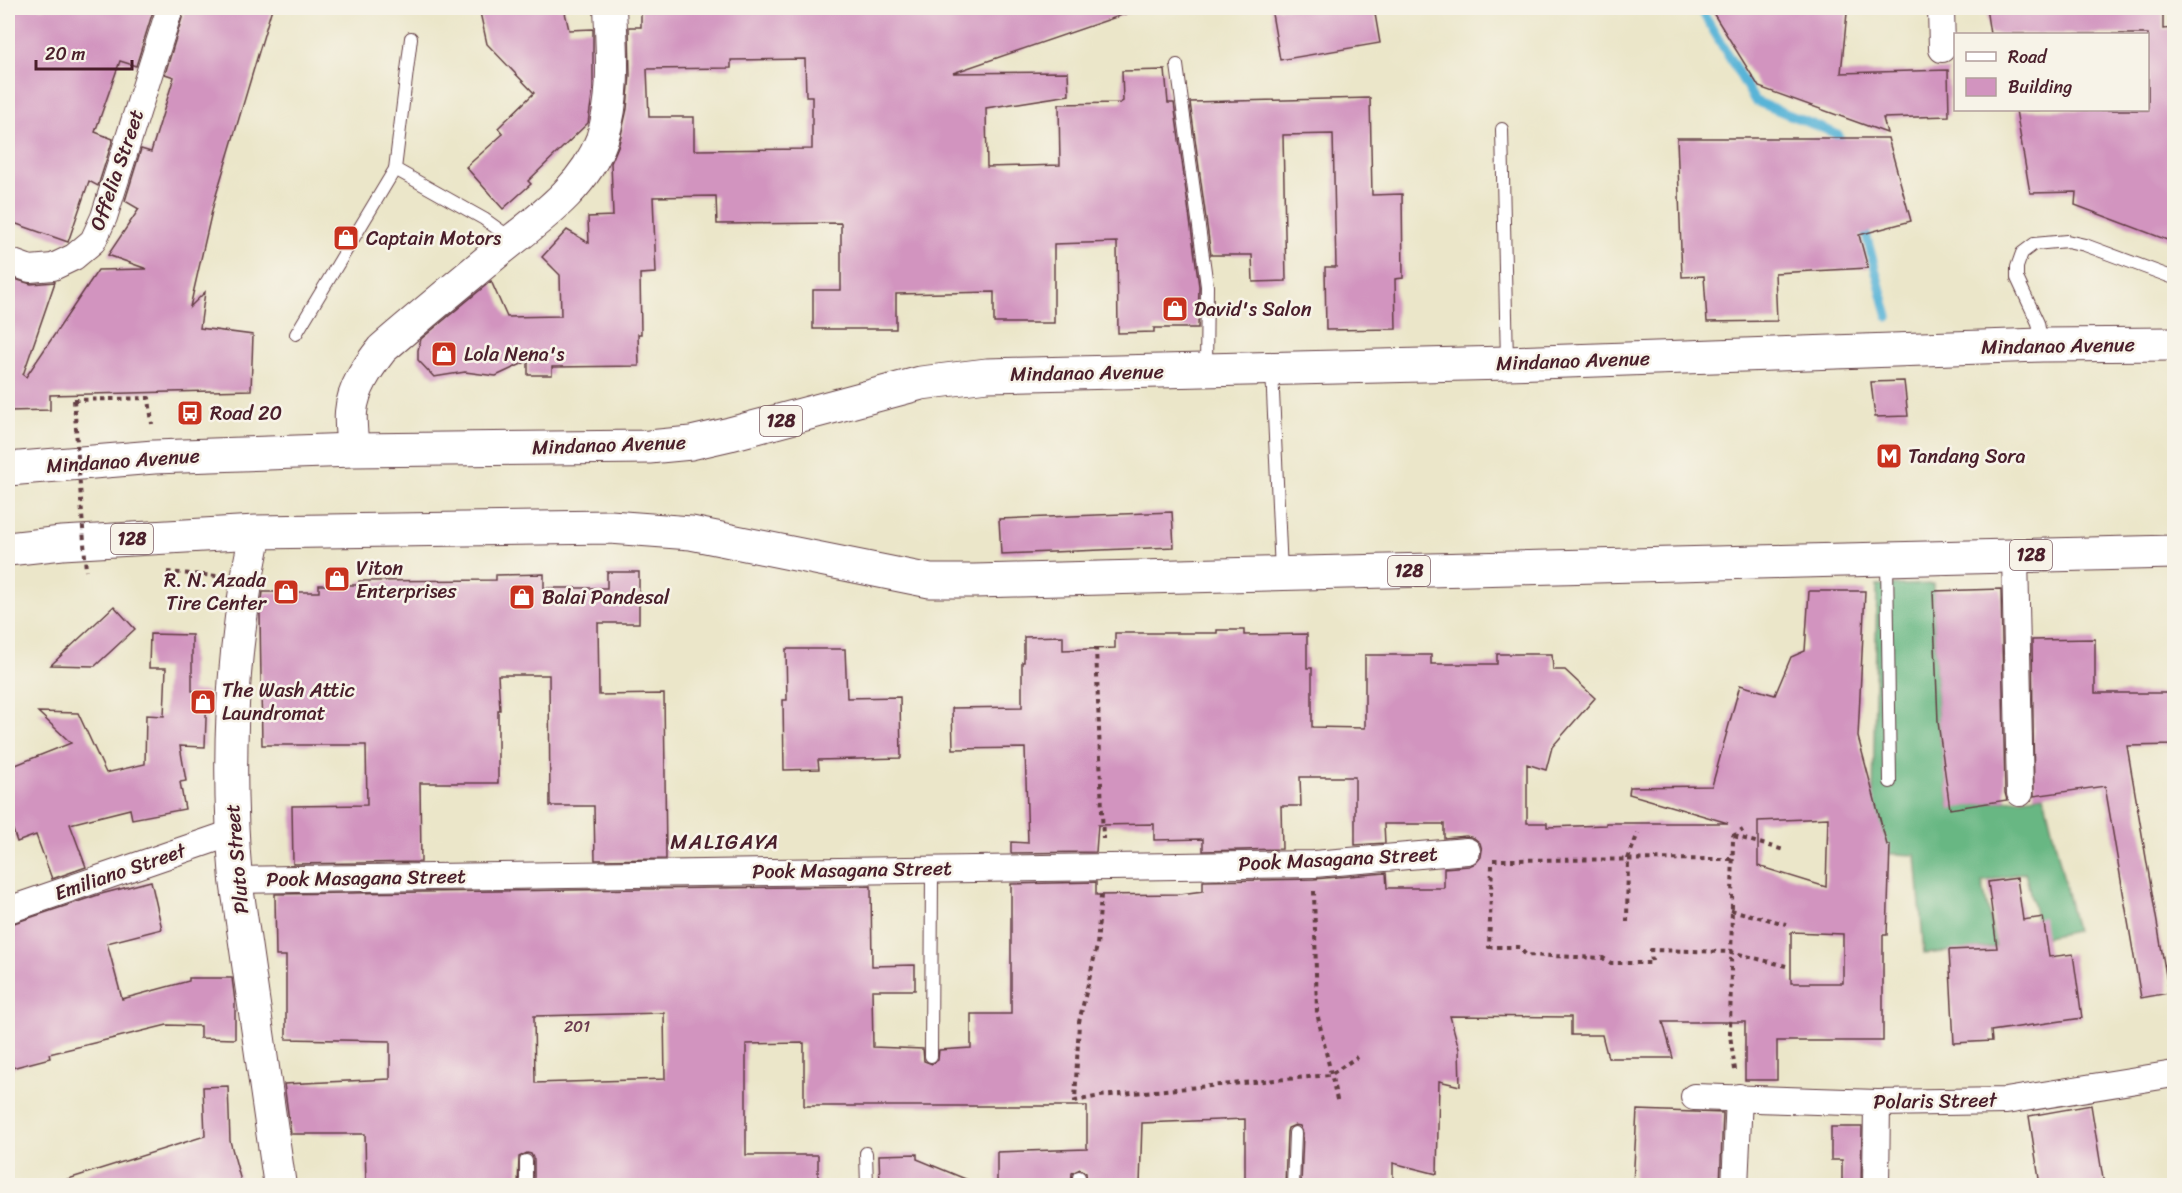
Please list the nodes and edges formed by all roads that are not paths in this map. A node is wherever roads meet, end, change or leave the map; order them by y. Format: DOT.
graph roads {
  1 [pos="170,8"];
  2 [pos="610,8"];
  3 [pos="1941,8"];
  4 [pos="411,38"];
  5 [pos="1942,49"];
  6 [pos="1177,65"];
  7 [pos="1502,129"];
  8 [pos="395,169"];
  9 [pos="513,239"];
  10 [pos="8,261"];
  11 [pos="2175,278"];
  12 [pos="296,334"];
  13 [pos="2175,344"];
  14 [pos="2042,345"];
  15 [pos="1507,363"];
  16 [pos="1272,369"];
  17 [pos="1206,371"];
  18 [pos="353,450"];
  19 [pos="8,469"];
  20 [pos="256,532"];
  21 [pos="8,549"];
  22 [pos="2175,552"];
  23 [pos="2015,556"];
  24 [pos="1887,559"];
  25 [pos="1281,574"];
  26 [pos="1890,782"];
  27 [pos="2019,793"];
  28 [pos="232,833"];
  29 [pos="1467,851"];
  30 [pos="932,869"];
  31 [pos="236,880"];
  32 [pos="8,910"];
  33 [pos="931,1056"];
  34 [pos="2175,1074"];
  35 [pos="1694,1097"];
  36 [pos="1739,1097"];
  37 [pos="1877,1103"];
  38 [pos="1295,1134"];
  39 [pos="866,1153"];
  40 [pos="526,1161"];
  41 [pos="280,1185"];
  42 [pos="526,1185"];
  43 [pos="867,1185"];
  44 [pos="1293,1185"];
  45 [pos="1735,1185"];
  46 [pos="1876,1185"];
  1 -- 10 [label="street, Offelia Street"];
  2 -- 9 [label="street"];
  3 -- 5 [label="street"];
  4 -- 8 [label="lane"];
  6 -- 17 [label="lane"];
  7 -- 15 [label="lane"];
  8 -- 9 [label="lane"];
  8 -- 12 [label="lane"];
  9 -- 18 [label="street"];
  11 -- 14 [label="lane"];
  13 -- 14 [label="main road, Mindanao Avenue / 128"];
  14 -- 15 [label="main road, Mindanao Avenue / 128"];
  15 -- 16 [label="main road, Mindanao Avenue / 128"];
  16 -- 17 [label="main road, Mindanao Avenue / 128"];
  16 -- 25 [label="lane"];
  17 -- 18 [label="main road, Mindanao Avenue / 128"];
  18 -- 19 [label="main road, Mindanao Avenue / 128"];
  20 -- 21 [label="main road, 128"];
  20 -- 25 [label="main road, 128"];
  20 -- 28 [label="street, Pluto Street"];
  22 -- 23 [label="main road, 128"];
  23 -- 24 [label="main road, 128"];
  23 -- 27 [label="street"];
  24 -- 25 [label="main road, 128"];
  24 -- 26 [label="lane"];
  28 -- 31 [label="street, Pluto Street"];
  28 -- 32 [label="street, Emiliano Street"];
  29 -- 30 [label="street, Pook Masagana Street"];
  30 -- 31 [label="street, Pook Masagana Street"];
  30 -- 33 [label="lane"];
  31 -- 41 [label="street, Pluto Street"];
  34 -- 37 [label="street, Polaris Street"];
  35 -- 36 [label="street, Polaris Street"];
  36 -- 37 [label="street, Polaris Street"];
  36 -- 45 [label="street"];
  37 -- 46 [label="street"];
  38 -- 44 [label="lane"];
  39 -- 43 [label="lane"];
  40 -- 42 [label="lane"];
}
